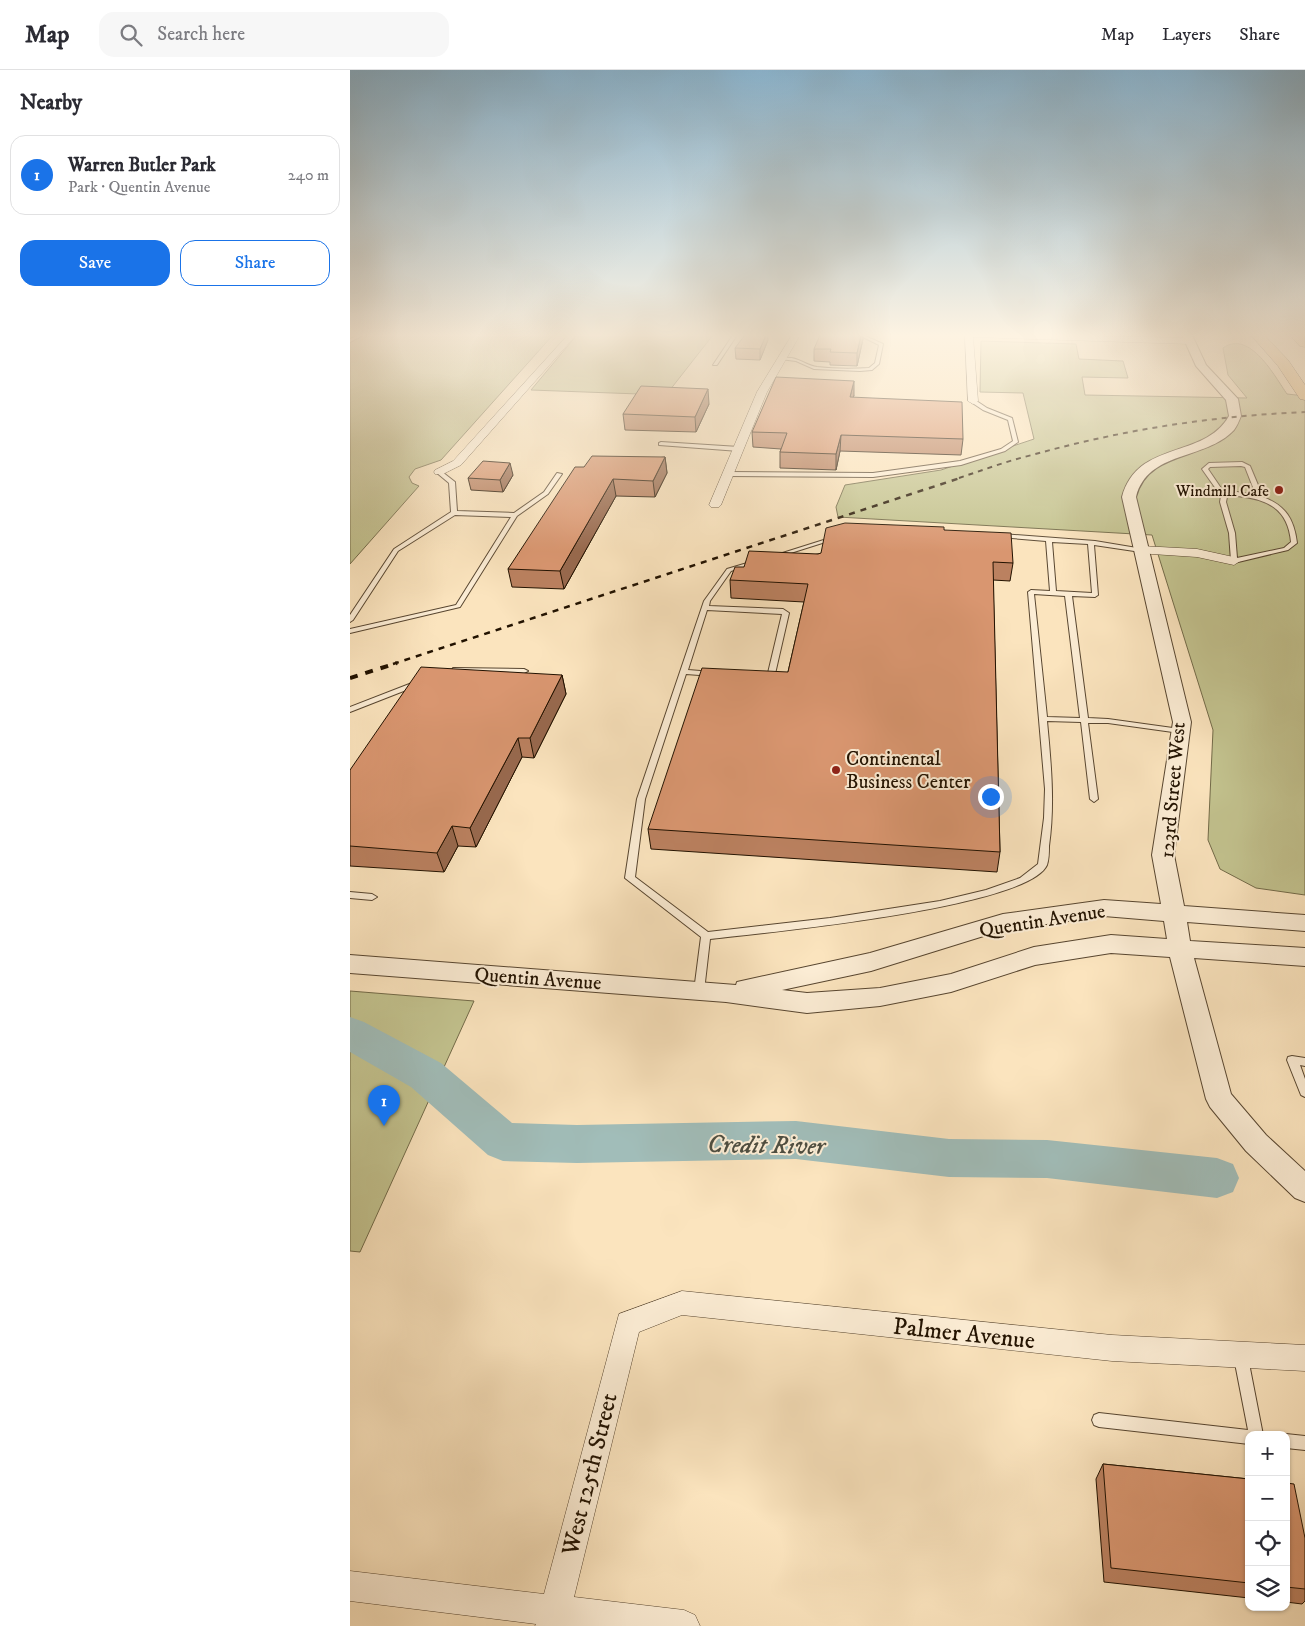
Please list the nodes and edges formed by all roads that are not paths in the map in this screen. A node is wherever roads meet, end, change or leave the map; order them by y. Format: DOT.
graph roads {
  1 [pos="506,408"];
  2 [pos="755,408"];
  3 [pos="983,408"];
  4 [pos="1235,408"];
  5 [pos="661,444"];
  6 [pos="738,449"];
  7 [pos="439,472"];
  8 [pos="559,474"];
  9 [pos="728,474"];
  10 [pos="1224,496"];
  11 [pos="1260,497"];
  12 [pos="716,505"];
  13 [pos="454,512"];
  14 [pos="515,515"];
  15 [pos="995,536"];
  16 [pos="838,537"];
  17 [pos="1049,540"];
  18 [pos="1091,543"];
  19 [pos="1140,550"];
  20 [pos="772,558"];
  21 [pos="764,560"];
  22 [pos="1234,561"];
  23 [pos="1054,593"];
  24 [pos="1068,593"];
  25 [pos="705,608"];
  26 [pos="350,620"];
  27 [pos="350,631"];
  28 [pos="524,670"];
  29 [pos="683,672"];
  30 [pos="449,673"];
  31 [pos="722,674"];
  32 [pos="751,676"];
  33 [pos="422,683"];
  34 [pos="350,710"];
  35 [pos="1043,719"];
  36 [pos="1084,720"];
  37 [pos="1180,731"];
  38 [pos="1094,799"];
  39 [pos="350,895"];
  40 [pos="372,897"];
  41 [pos="1174,913"];
  42 [pos="1305,923"];
  43 [pos="706,936"];
  44 [pos="1180,948"];
  45 [pos="1305,957"];
  46 [pos="350,964"];
  47 [pos="699,991"];
  48 [pos="726,993"];
  49 [pos="1305,1062"];
  50 [pos="1305,1092"];
  51 [pos="1305,1189"];
  52 [pos="628,1323"];
  53 [pos="1241,1355"];
  54 [pos="1305,1358"];
  55 [pos="1099,1420"];
  56 [pos="1255,1431"];
  57 [pos="1245,1437"];
  58 [pos="1290,1441"];
  59 [pos="1305,1443"];
  60 [pos="350,1586"];
  61 [pos="553,1618"];
  62 [pos="684,1626"];
  1 -- 7 [label="street"];
  2 -- 6 [label="street"];
  3 -- 9 [label="lane"];
  4 -- 19 [label="street, 123rd Street West"];
  5 -- 6 [label="lane"];
  6 -- 9 [label="street"];
  7 -- 13 [label="lane"];
  8 -- 14 [label="lane"];
  9 -- 12 [label="street"];
  10 -- 11 [label="lane"];
  10 -- 11 [label="lane"];
  10 -- 22 [label="lane"];
  11 -- 22 [label="lane"];
  13 -- 14 [label="lane"];
  13 -- 26 [label="lane"];
  14 -- 27 [label="lane"];
  15 -- 17 [label="lane"];
  16 -- 20 [label="lane"];
  17 -- 18 [label="lane"];
  17 -- 23 [label="lane"];
  18 -- 19 [label="lane"];
  18 -- 24 [label="lane"];
  19 -- 22 [label="street"];
  19 -- 37 [label="street, 123rd Street West"];
  21 -- 25 [label="lane"];
  23 -- 24 [label="lane"];
  23 -- 35 [label="lane"];
  24 -- 36 [label="lane"];
  25 -- 29 [label="lane"];
  25 -- 32 [label="lane"];
  28 -- 30 [label="lane"];
  29 -- 31 [label="lane"];
  29 -- 43 [label="lane"];
  33 -- 34 [label="lane"];
  35 -- 36 [label="lane"];
  35 -- 43 [label="lane"];
  36 -- 37 [label="lane"];
  36 -- 38 [label="lane"];
  37 -- 41 [label="street, 123rd Street West"];
  39 -- 40 [label="lane"];
  41 -- 42 [label="street, Quentin Avenue"];
  41 -- 44 [label="street, 123rd Street West"];
  41 -- 48 [label="street, Quentin Avenue"];
  43 -- 47 [label="lane"];
  44 -- 45 [label="street, Quentin Avenue"];
  44 -- 48 [label="street, Quentin Avenue"];
  44 -- 51 [label="street, 123rd Street West"];
  46 -- 47 [label="street, Quentin Avenue"];
  47 -- 48 [label="street, Quentin Avenue"];
  49 -- 50 [label="lane"];
  52 -- 53 [label="street, Palmer Avenue"];
  52 -- 61 [label="street, West 125th Street"];
  53 -- 54 [label="street, Palmer Avenue"];
  53 -- 56 [label="lane"];
  55 -- 57 [label="lane"];
  58 -- 59 [label="lane"];
  60 -- 61 [label="street"];
  61 -- 62 [label="street"];
}
